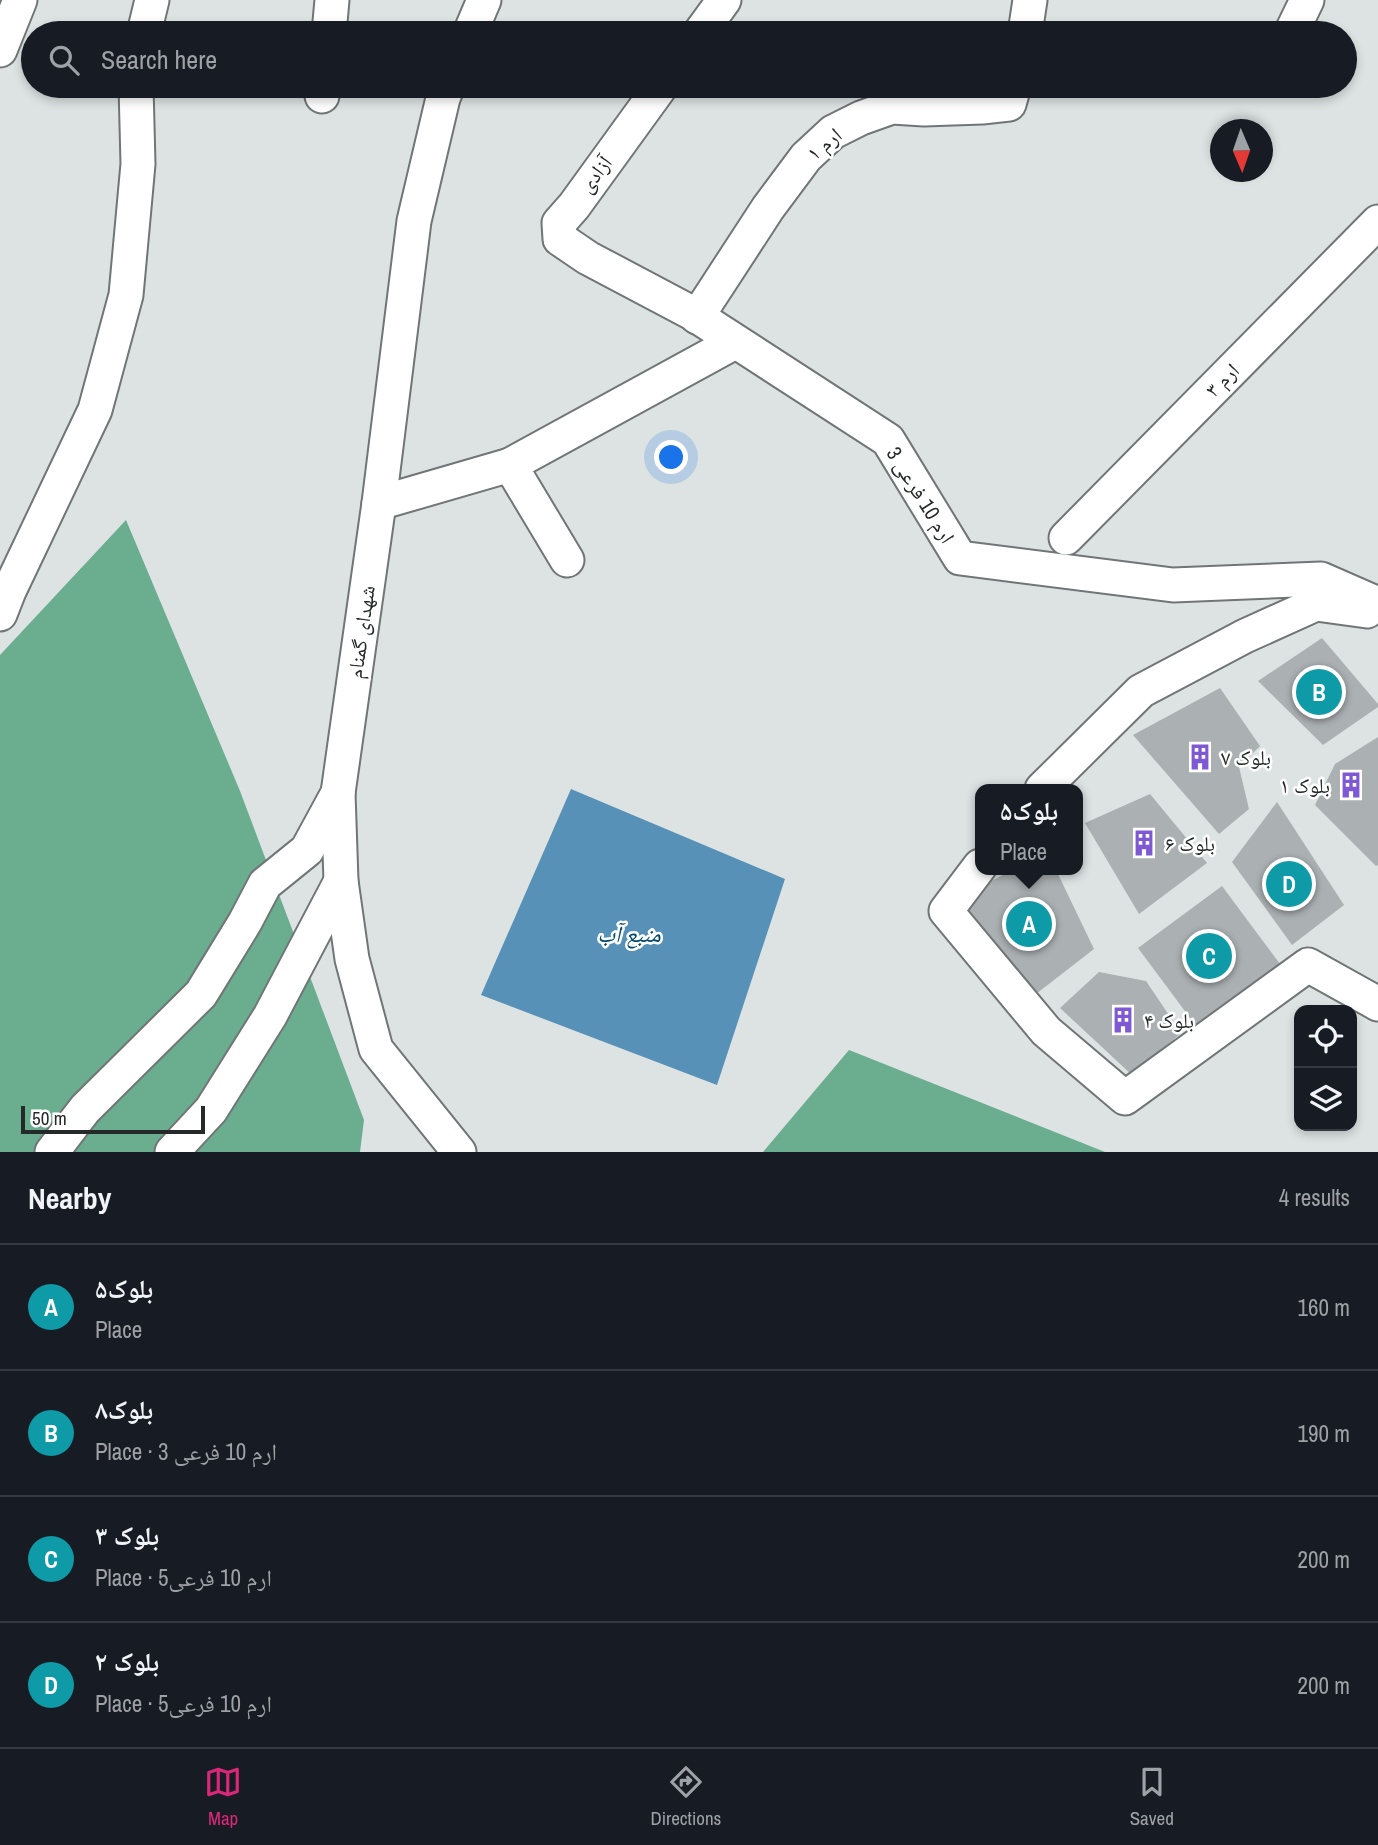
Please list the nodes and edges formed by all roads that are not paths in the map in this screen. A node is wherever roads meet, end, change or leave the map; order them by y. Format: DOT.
graph roads {
  1 [pos="20,0"];
  2 [pos="152,0"];
  3 [pos="332,0"];
  4 [pos="484,0"];
  5 [pos="724,0"];
  6 [pos="1030,0"];
  7 [pos="147,21"];
  8 [pos="330,21"];
  9 [pos="475,21"];
  10 [pos="709,21"];
  11 [pos="1027,21"];
  12 [pos="0,50"];
  13 [pos="136,98"];
  14 [pos="443,98"];
  15 [pos="652,98"];
  16 [pos="1011,98"];
  17 [pos="1378,222"];
  18 [pos="588,258"];
  19 [pos="697,317"];
  20 [pos="735,342"];
  21 [pos="510,465"];
  22 [pos="379,503"];
  23 [pos="1066,538"];
  24 [pos="566,560"];
  25 [pos="1378,604"];
  26 [pos="1378,612"];
  27 [pos="0,614"];
  28 [pos="1047,784"];
  29 [pos="338,793"];
  30 [pos="975,873"];
  31 [pos="341,881"];
  32 [pos="1378,1004"];
  33 [pos="52,1152"];
  34 [pos="172,1152"];
  35 [pos="459,1152"];
  1 -- 12 [label="street"];
  2 -- 7 [label="street"];
  3 -- 8 [label="street"];
  4 -- 9 [label="street"];
  5 -- 10 [label="street"];
  6 -- 11 [label="street"];
  13 -- 27 [label="street"];
  14 -- 22 [label="street, شهدای گمنام"];
  15 -- 18 [label="street, آزادی"];
  16 -- 19 [label="street, ارم ۱"];
  17 -- 23 [label="street, ارم ۳"];
  18 -- 19 [label="street, ارم 10 فرعی 3"];
  19 -- 20 [label="street, ارم 10 فرعی 3"];
  20 -- 21 [label="street"];
  20 -- 25 [label="street, ارم 10 فرعی 3"];
  21 -- 22 [label="street"];
  21 -- 24 [label="street"];
  22 -- 29 [label="street, شهدای گمنام"];
  26 -- 28 [label="street"];
  29 -- 31 [label="street, شهدای گمنام"];
  29 -- 33 [label="street"];
  30 -- 32 [label="street"];
  31 -- 34 [label="street"];
  31 -- 35 [label="street, شهدای گمنام"];
}
